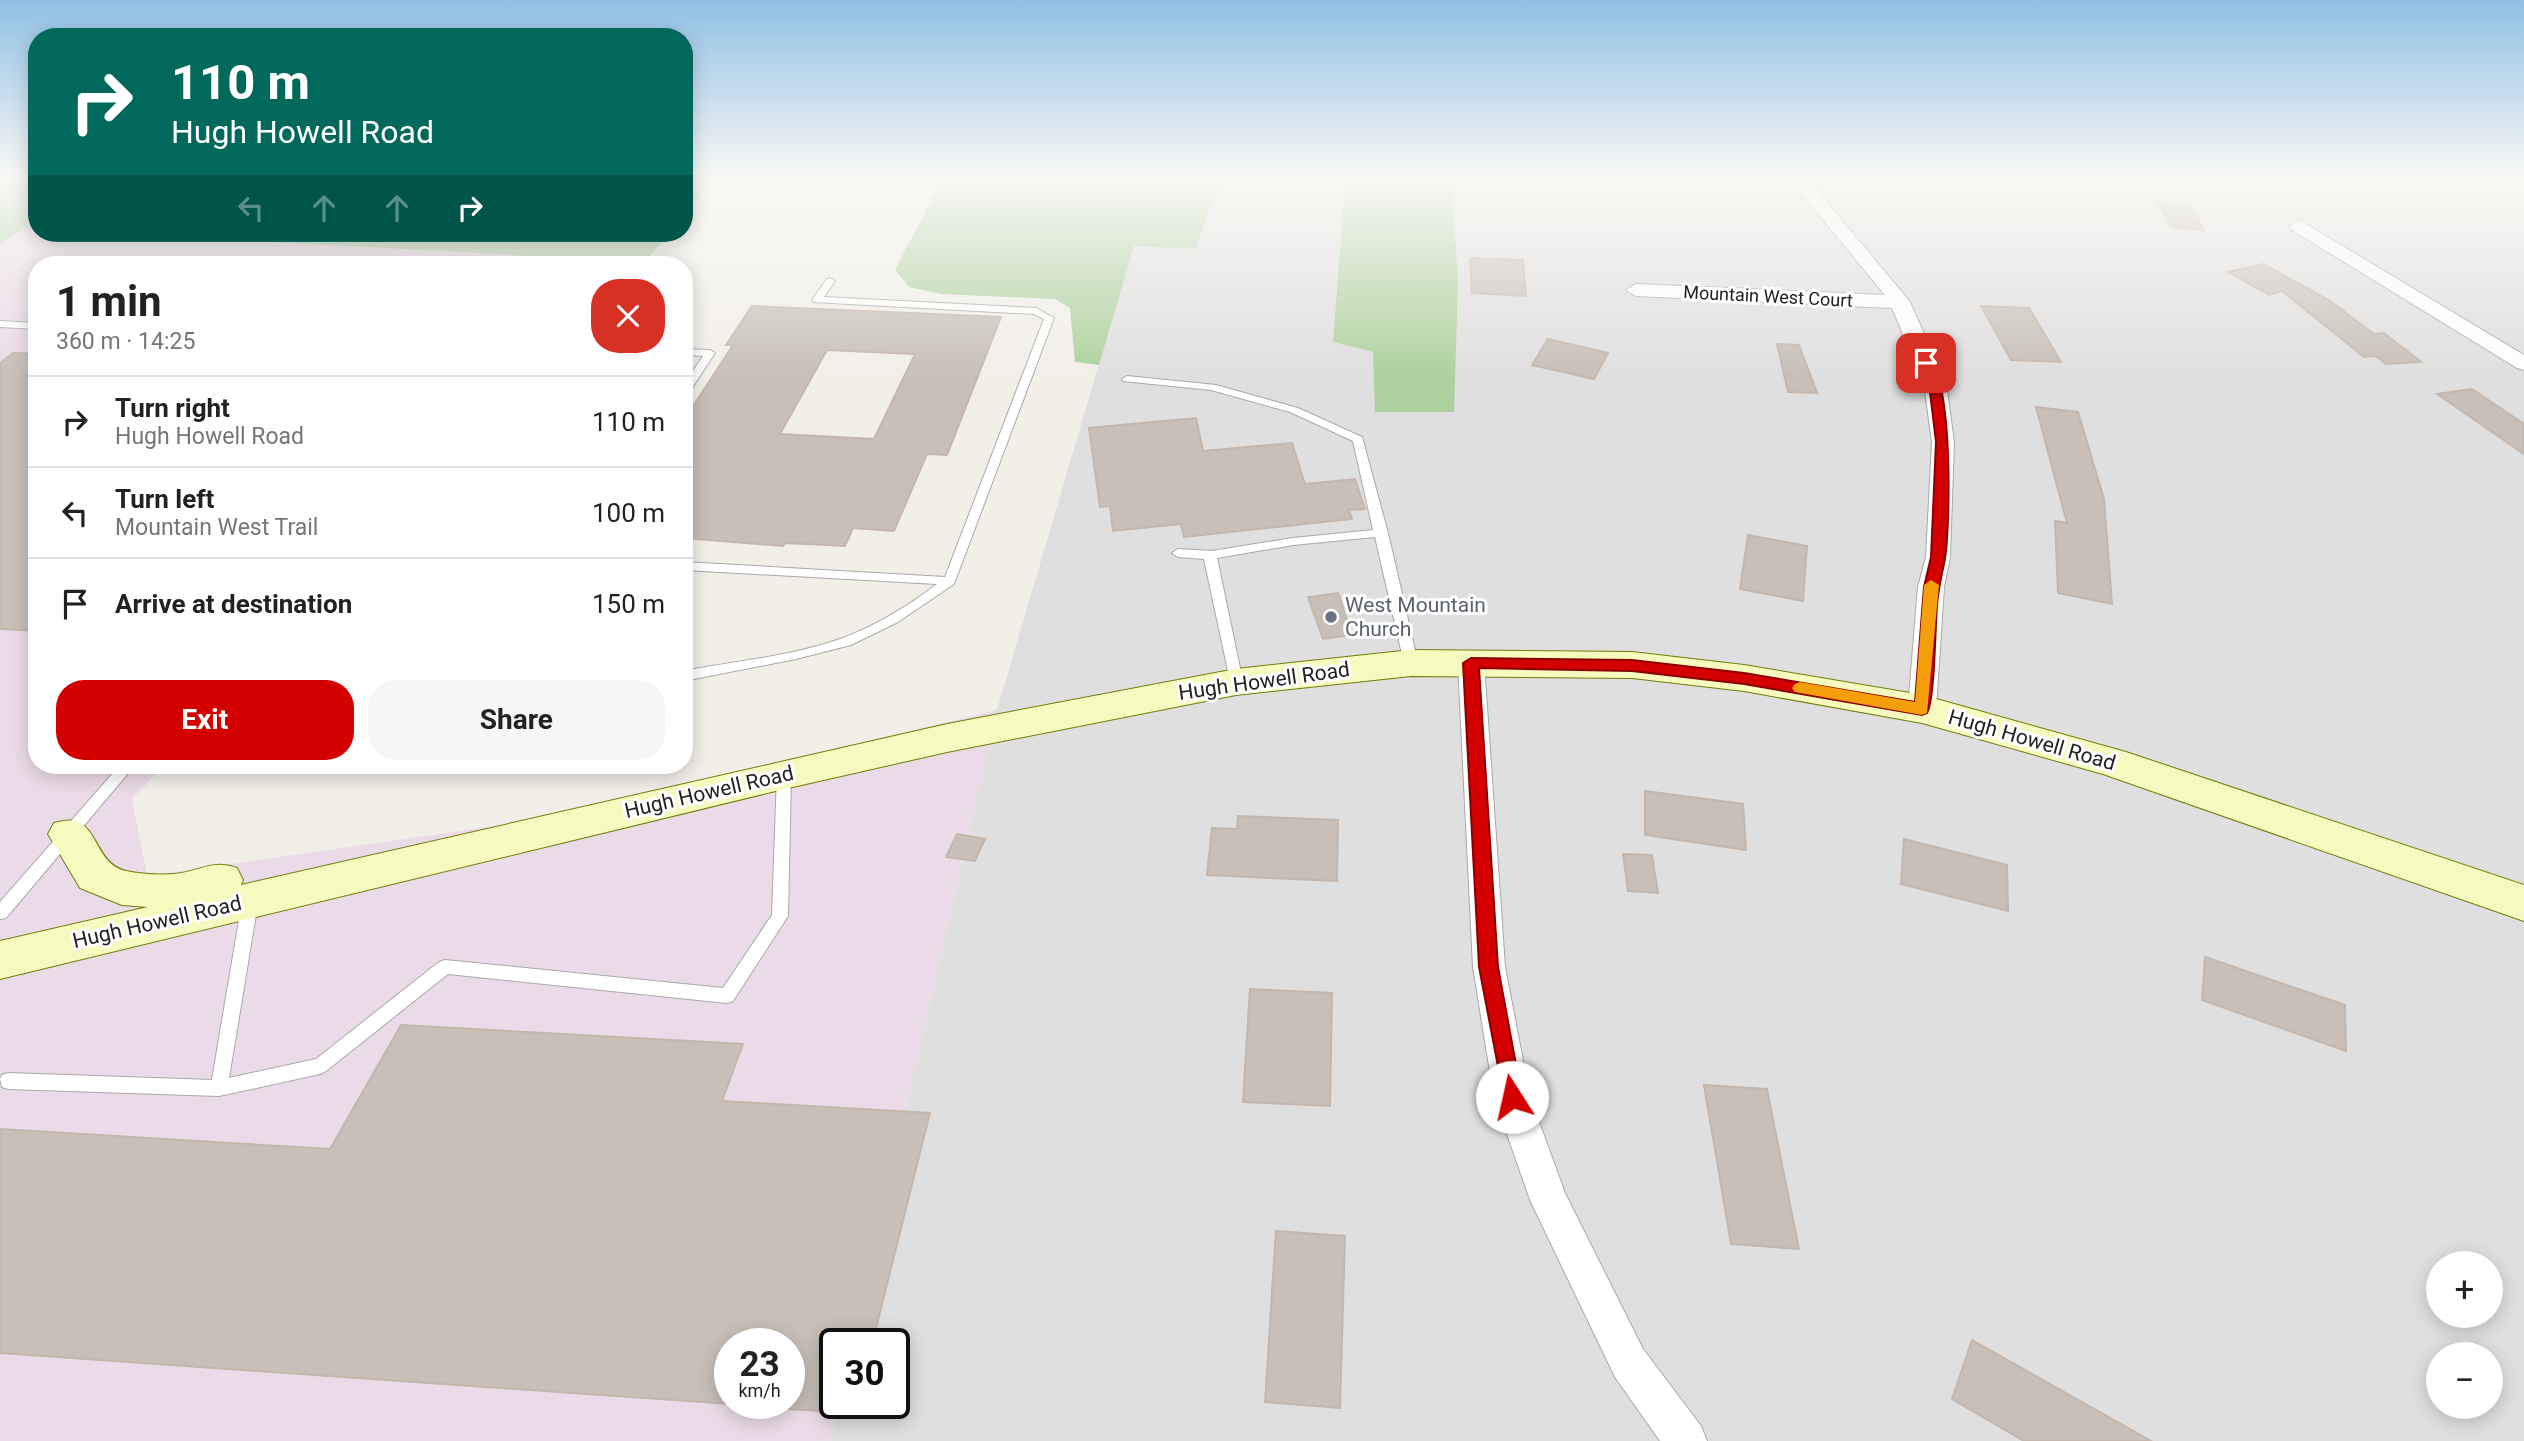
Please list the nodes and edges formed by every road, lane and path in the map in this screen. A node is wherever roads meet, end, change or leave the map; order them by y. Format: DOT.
graph roads {
  1 [pos="1854,243"];
  2 [pos="2327,243"];
  3 [pos="830,281"];
  4 [pos="1636,290"];
  5 [pos="1899,302"];
  6 [pos="0,324"];
  7 [pos="28,326"];
  8 [pos="693,352"];
  9 [pos="2524,364"];
  10 [pos="693,378"];
  11 [pos="1127,379"];
  12 [pos="1382,533"];
  13 [pos="1178,553"];
  14 [pos="1210,556"];
  15 [pos="693,566"];
  16 [pos="950,580"];
  17 [pos="1411,663"];
  18 [pos="1471,663"];
  19 [pos="693,674"];
  20 [pos="1236,682"];
  21 [pos="1922,709"];
  22 [pos="120,774"];
  23 [pos="784,774"];
  24 [pos="629,810"];
  25 [pos="69,834"];
  26 [pos="250,900"];
  27 [pos="2524,903"];
  28 [pos="0,913"];
  29 [pos="0,960"];
  30 [pos="8,1081"];
  31 [pos="219,1088"];
  32 [pos="1686,1441"];
  1 -- 5 [label="street"];
  2 -- 9 [label="street"];
  3 -- 16 [label="lane"];
  4 -- 5 [label="street, Mountain West Court"];
  5 -- 21 [label="street"];
  6 -- 7 [label="lane"];
  8 -- 10 [label="lane"];
  11 -- 12 [label="lane"];
  12 -- 14 [label="lane"];
  12 -- 17 [label="lane"];
  13 -- 14 [label="lane"];
  14 -- 20 [label="lane"];
  15 -- 16 [label="lane"];
  16 -- 19 [label="lane"];
  17 -- 18 [label="main road, Hugh Howell Road"];
  17 -- 20 [label="main road, Hugh Howell Road"];
  18 -- 21 [label="main road, Hugh Howell Road"];
  18 -- 32 [label="street"];
  20 -- 23 [label="main road, Hugh Howell Road"];
  21 -- 27 [label="main road, Hugh Howell Road"];
  22 -- 25 [label="lane"];
  23 -- 24 [label="main road, Hugh Howell Road"];
  23 -- 31 [label="lane"];
  24 -- 25 [label="main road"];
  24 -- 26 [label="main road, Hugh Howell Road"];
  25 -- 28 [label="lane"];
  26 -- 29 [label="main road, Hugh Howell Road"];
  26 -- 31 [label="lane"];
  30 -- 31 [label="lane"];
}
